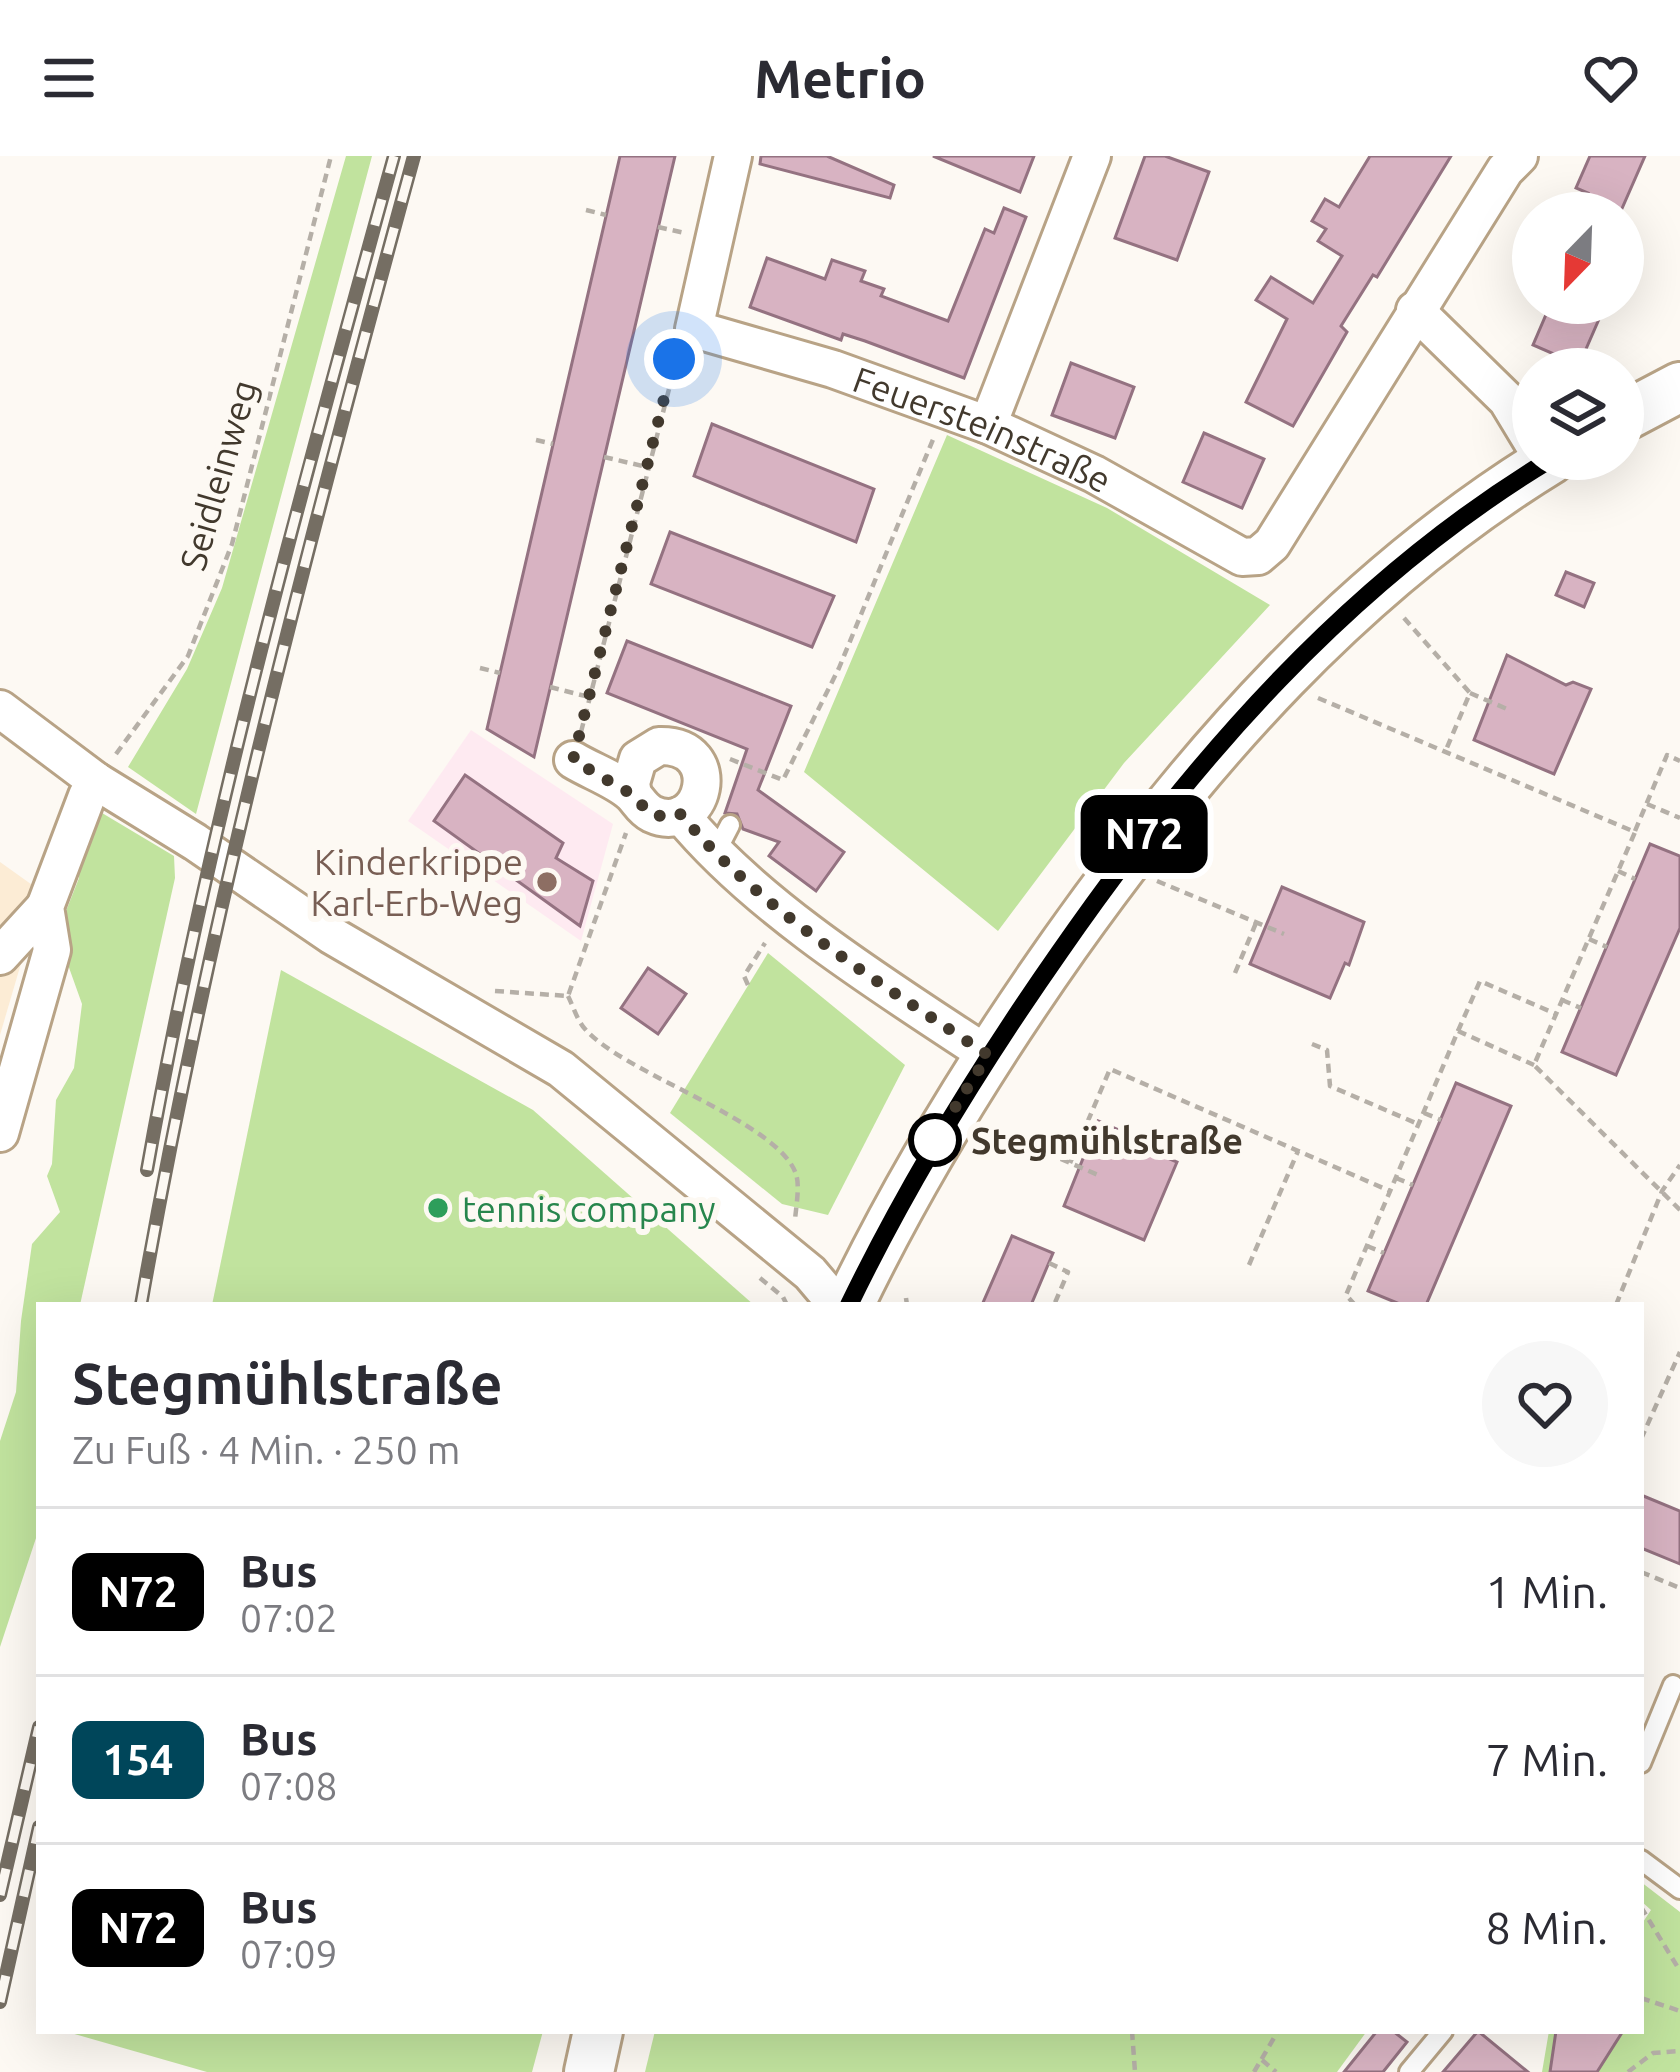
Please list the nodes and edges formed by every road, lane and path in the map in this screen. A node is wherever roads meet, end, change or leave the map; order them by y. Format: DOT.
graph roads {
  1 [pos="331,156"];
  2 [pos="733,156"];
  3 [pos="1092,156"];
  4 [pos="1519,156"];
  5 [pos="586,210"];
  6 [pos="606,215"];
  7 [pos="1414,310"];
  8 [pos="694,329"];
  9 [pos="1680,387"];
  10 [pos="1644,406"];
  11 [pos="1512,408"];
  12 [pos="945,409"];
  13 [pos="988,425"];
  14 [pos="536,440"];
  15 [pos="553,445"];
  16 [pos="604,457"];
  17 [pos="647,467"];
  18 [pos="1512,479"];
  19 [pos="1403,617"];
  20 [pos="480,668"];
  21 [pos="500,673"];
  22 [pos="550,687"];
  23 [pos="1470,693"];
  24 [pos="1314,696"];
  25 [pos="590,697"];
  26 [pos="0,709"];
  27 [pos="1507,709"];
  28 [pos="1446,750"];
  29 [pos="573,760"];
  30 [pos="1680,760"];
  31 [pos="700,768"];
  32 [pos="96,781"];
  33 [pos="637,801"];
  34 [pos="1646,803"];
  35 [pos="681,814"];
  36 [pos="1680,818"];
  37 [pos="1635,832"];
  38 [pos="1618,872"];
  39 [pos="1636,879"];
  40 [pos="1154,880"];
  41 [pos="45,907"];
  42 [pos="784,913"];
  43 [pos="1256,922"];
  44 [pos="1284,934"];
  45 [pos="1589,939"];
  46 [pos="1607,947"];
  47 [pos="0,956"];
  48 [pos="1235,973"];
  49 [pos="748,985"];
  50 [pos="568,996"];
  51 [pos="439,1000"];
  52 [pos="1562,1000"];
  53 [pos="1580,1008"];
  54 [pos="1556,1014"];
  55 [pos="1458,1031"];
  56 [pos="1312,1044"];
  57 [pos="988,1055"];
  58 [pos="1534,1065"];
  59 [pos="1424,1113"];
  60 [pos="1441,1120"];
  61 [pos="1418,1124"];
  62 [pos="992,1129"];
  63 [pos="0,1133"];
  64 [pos="1298,1151"];
  65 [pos="1070,1163"];
  66 [pos="1680,1165"];
  67 [pos="1097,1175"];
  68 [pos="1396,1178"];
  69 [pos="1413,1185"];
  70 [pos="1390,1191"];
  71 [pos="1662,1191"];
  72 [pos="1680,1210"];
  73 [pos="795,1227"];
  74 [pos="1366,1246"];
  75 [pos="1384,1253"];
  76 [pos="1049,1263"];
  77 [pos="1249,1265"];
  78 [pos="834,1302"];
  79 [pos="851,1302"];
  80 [pos="1055,1302"];
  81 [pos="1352,1302"];
  82 [pos="1617,1302"];
  83 [pos="1680,1352"];
  84 [pos="1644,1432"];
  85 [pos="1644,1573"];
  86 [pos="1680,1588"];
  87 [pos="1673,1685"];
  88 [pos="1644,1756"];
  89 [pos="1644,1862"];
  90 [pos="1678,1883"];
  91 [pos="1644,1911"];
  92 [pos="1680,1971"];
  93 [pos="1644,2000"];
  94 [pos="1680,2011"];
  95 [pos="597,2034"];
  96 [pos="1132,2034"];
  97 [pos="1277,2034"];
  98 [pos="1441,2034"];
  99 [pos="1680,2051"];
  100 [pos="1262,2060"];
  101 [pos="589,2072"];
  102 [pos="1136,2072"];
  103 [pos="1254,2072"];
  104 [pos="1276,2072"];
  105 [pos="1409,2072"];
  106 [pos="1628,2072"];
  1 -- 32 [label="path, Seidleinweg"];
  2 -- 8 [label="street"];
  3 -- 13 [label="street"];
  4 -- 7 [label="street"];
  5 -- 6 [label="path"];
  7 -- 11 [label="street"];
  7 -- 13 [label="street, Feuersteinstraße"];
  8 -- 12 [label="street, Feuersteinstraße"];
  8 -- 17 [label="path"];
  9 -- 10 [label="main road"];
  12 -- 13 [label="street, Feuersteinstraße"];
  12 -- 31 [label="path"];
  14 -- 15 [label="path"];
  16 -- 17 [label="path"];
  17 -- 25 [label="path"];
  18 -- 57 [label="main road"];
  19 -- 23 [label="path"];
  20 -- 21 [label="path"];
  22 -- 25 [label="path"];
  23 -- 27 [label="path"];
  23 -- 28 [label="path"];
  24 -- 28 [label="path"];
  25 -- 29 [label="path"];
  26 -- 32 [label="street"];
  28 -- 37 [label="path"];
  29 -- 33 [label="street"];
  30 -- 34 [label="path"];
  31 -- 33 [label="street"];
  31 -- 35 [label="street"];
  32 -- 41 [label="street"];
  32 -- 51 [label="street"];
  33 -- 35 [label="street"];
  33 -- 50 [label="path"];
  34 -- 36 [label="path"];
  34 -- 37 [label="path"];
  35 -- 42 [label="street"];
  37 -- 38 [label="path"];
  38 -- 39 [label="path"];
  38 -- 45 [label="path"];
  40 -- 43 [label="path"];
  41 -- 47 [label="street"];
  41 -- 63 [label="street"];
  42 -- 49 [label="path"];
  42 -- 57 [label="street"];
  43 -- 44 [label="path"];
  43 -- 48 [label="path"];
  45 -- 46 [label="path"];
  45 -- 52 [label="path"];
  50 -- 51 [label="path"];
  50 -- 73 [label="path"];
  51 -- 78 [label="street"];
  52 -- 53 [label="path"];
  52 -- 54 [label="path"];
  54 -- 55 [label="path"];
  54 -- 58 [label="path"];
  55 -- 58 [label="path"];
  55 -- 59 [label="path"];
  56 -- 61 [label="path"];
  57 -- 79 [label="main road"];
  58 -- 71 [label="path"];
  59 -- 60 [label="path"];
  59 -- 61 [label="path"];
  61 -- 68 [label="path"];
  62 -- 65 [label="path"];
  64 -- 65 [label="path"];
  64 -- 70 [label="path"];
  64 -- 77 [label="path"];
  65 -- 67 [label="path"];
  66 -- 71 [label="path"];
  68 -- 69 [label="path"];
  68 -- 70 [label="path"];
  70 -- 74 [label="path"];
  71 -- 72 [label="path"];
  71 -- 82 [label="path"];
  74 -- 75 [label="path"];
  74 -- 81 [label="path"];
  76 -- 80 [label="path"];
  83 -- 84 [label="path"];
  85 -- 86 [label="path"];
  87 -- 88 [label="lane"];
  89 -- 90 [label="lane"];
  91 -- 92 [label="path"];
  93 -- 94 [label="path"];
  95 -- 101 [label="main road"];
  96 -- 102 [label="path"];
  97 -- 100 [label="path"];
  98 -- 105 [label="lane"];
  99 -- 106 [label="path"];
  100 -- 103 [label="path"];
  100 -- 104 [label="path"];
}
